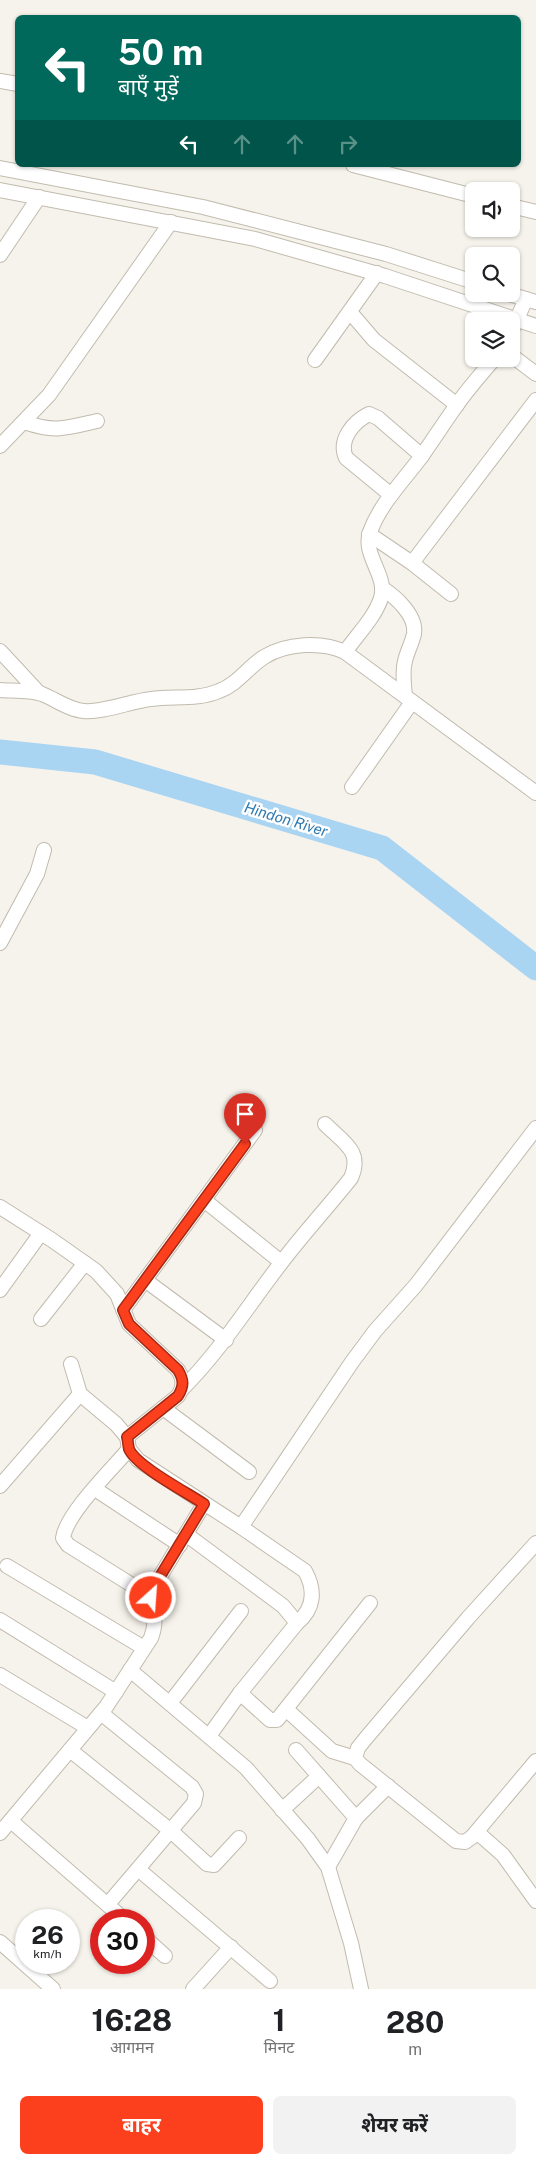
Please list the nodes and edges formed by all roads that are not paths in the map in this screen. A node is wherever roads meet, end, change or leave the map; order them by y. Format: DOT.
graph roads {
  1 [pos="0,81"];
  2 [pos="15,84"];
  3 [pos="361,167"];
  4 [pos="0,168"];
  5 [pos="0,190"];
  6 [pos="465,194"];
  7 [pos="40,197"];
  8 [pos="520,208"];
  9 [pos="536,212"];
  10 [pos="171,222"];
  11 [pos="0,255"];
  12 [pos="377,273"];
  13 [pos="465,279"];
  14 [pos="531,301"];
  15 [pos="350,312"];
  16 [pos="478,312"];
  17 [pos="520,317"];
  18 [pos="520,326"];
  19 [pos="536,326"];
  20 [pos="315,360"];
  21 [pos="520,362"];
  22 [pos="487,367"];
  23 [pos="536,374"];
  24 [pos="536,400"];
  25 [pos="457,404"];
  26 [pos="97,421"];
  27 [pos="24,422"];
  28 [pos="0,446"];
  29 [pos="422,456"];
  30 [pos="391,495"];
  31 [pos="369,534"];
  32 [pos="412,563"];
  33 [pos="382,588"];
  34 [pos="451,594"];
  35 [pos="0,651"];
  36 [pos="345,652"];
  37 [pos="0,690"];
  38 [pos="39,693"];
  39 [pos="409,699"];
  40 [pos="352,787"];
  41 [pos="536,793"];
  42 [pos="44,850"];
  43 [pos="0,943"];
  44 [pos="325,1124"];
  45 [pos="536,1128"];
  46 [pos="255,1130"];
  47 [pos="204,1200"];
  48 [pos="0,1207"];
  49 [pos="41,1233"];
  50 [pos="281,1262"];
  51 [pos="85,1263"];
  52 [pos="145,1280"];
  53 [pos="0,1290"];
  54 [pos="123,1310"];
  55 [pos="41,1319"];
  56 [pos="226,1340"];
  57 [pos="71,1364"];
  58 [pos="182,1389"];
  59 [pos="80,1394"];
  60 [pos="163,1408"];
  61 [pos="128,1443"];
  62 [pos="249,1472"];
  63 [pos="0,1486"];
  64 [pos="95,1489"];
  65 [pos="204,1504"];
  66 [pos="241,1527"];
  67 [pos="184,1540"];
  68 [pos="536,1542"];
  69 [pos="7,1566"];
  70 [pos="151,1598"];
  71 [pos="370,1603"];
  72 [pos="241,1611"];
  73 [pos="0,1620"];
  74 [pos="297,1623"];
  75 [pos="144,1648"];
  76 [pos="130,1670"];
  77 [pos="0,1675"];
  78 [pos="116,1692"];
  79 [pos="240,1692"];
  80 [pos="170,1703"];
  81 [pos="286,1710"];
  82 [pos="101,1713"];
  83 [pos="88,1728"];
  84 [pos="209,1736"];
  85 [pos="70,1750"];
  86 [pos="296,1750"];
  87 [pos="355,1758"];
  88 [pos="536,1761"];
  89 [pos="320,1776"];
  90 [pos="388,1786"];
  91 [pos="282,1810"];
  92 [pos="356,1818"];
  93 [pos="11,1821"];
  94 [pos="170,1831"];
  95 [pos="477,1832"];
  96 [pos="0,1834"];
  97 [pos="239,1838"];
  98 [pos="328,1867"];
  99 [pos="138,1869"];
  100 [pos="536,1901"];
  101 [pos="108,1904"];
  102 [pos="113,1909"];
  103 [pos="0,1942"];
  104 [pos="155,1947"];
  105 [pos="231,1947"];
  106 [pos="165,1956"];
  107 [pos="270,1981"];
  108 [pos="53,1989"];
  109 [pos="193,1989"];
  110 [pos="361,1989"];
  1 -- 2 [label="street"];
  3 -- 6 [label="street"];
  4 -- 13 [label="street"];
  5 -- 7 [label="street"];
  7 -- 10 [label="street"];
  7 -- 11 [label="street"];
  8 -- 9 [label="street"];
  10 -- 12 [label="street"];
  10 -- 27 [label="street"];
  12 -- 15 [label="street"];
  12 -- 16 [label="street"];
  14 -- 17 [label="street"];
  15 -- 20 [label="street"];
  15 -- 25 [label="street"];
  18 -- 19 [label="street"];
  21 -- 23 [label="street"];
  22 -- 25 [label="street"];
  24 -- 32 [label="street"];
  25 -- 29 [label="street"];
  26 -- 27 [label="street"];
  27 -- 28 [label="street"];
  29 -- 30 [label="street"];
  29 -- 30 [label="street"];
  30 -- 31 [label="street"];
  31 -- 32 [label="street"];
  31 -- 33 [label="street"];
  32 -- 34 [label="street"];
  33 -- 36 [label="street"];
  33 -- 39 [label="street"];
  35 -- 38 [label="street"];
  36 -- 38 [label="street"];
  36 -- 39 [label="street"];
  37 -- 38 [label="street"];
  39 -- 40 [label="street"];
  39 -- 41 [label="street"];
  42 -- 43 [label="street"];
  44 -- 50 [label="street"];
  45 -- 66 [label="street"];
  46 -- 47 [label="street"];
  47 -- 50 [label="street"];
  47 -- 52 [label="street"];
  48 -- 49 [label="street"];
  49 -- 51 [label="street"];
  49 -- 53 [label="street"];
  50 -- 56 [label="street"];
  51 -- 54 [label="street"];
  51 -- 55 [label="street"];
  52 -- 54 [label="street"];
  52 -- 56 [label="street"];
  54 -- 58 [label="street"];
  56 -- 58 [label="street"];
  57 -- 59 [label="street"];
  58 -- 60 [label="street"];
  59 -- 61 [label="street"];
  59 -- 63 [label="street"];
  60 -- 61 [label="street"];
  60 -- 62 [label="street"];
  61 -- 64 [label="street"];
  61 -- 65 [label="street"];
  64 -- 67 [label="street"];
  64 -- 70 [label="street"];
  65 -- 66 [label="street"];
  65 -- 67 [label="street"];
  66 -- 74 [label="street"];
  67 -- 70 [label="street"];
  67 -- 74 [label="street"];
  68 -- 87 [label="street"];
  69 -- 75 [label="street"];
  70 -- 75 [label="street"];
  71 -- 81 [label="street"];
  72 -- 80 [label="street"];
  73 -- 78 [label="street"];
  74 -- 79 [label="street"];
  75 -- 76 [label="street"];
  76 -- 78 [label="street"];
  76 -- 80 [label="street"];
  77 -- 83 [label="street"];
  78 -- 82 [label="street"];
  79 -- 81 [label="street"];
  79 -- 84 [label="street"];
  80 -- 84 [label="street"];
  81 -- 87 [label="street"];
  82 -- 83 [label="street"];
  82 -- 94 [label="street"];
  83 -- 85 [label="street"];
  84 -- 91 [label="street"];
  85 -- 93 [label="street"];
  85 -- 94 [label="street"];
  86 -- 89 [label="street"];
  87 -- 90 [label="street"];
  88 -- 95 [label="street"];
  89 -- 91 [label="street"];
  89 -- 92 [label="street"];
  90 -- 92 [label="street"];
  90 -- 95 [label="street"];
  91 -- 98 [label="street"];
  92 -- 98 [label="street"];
  93 -- 96 [label="street"];
  93 -- 101 [label="street"];
  94 -- 97 [label="street"];
  94 -- 99 [label="street"];
  95 -- 100 [label="street"];
  98 -- 110 [label="street"];
  99 -- 101 [label="street"];
  99 -- 105 [label="street"];
  101 -- 102 [label="street"];
  103 -- 108 [label="street"];
  104 -- 106 [label="street"];
  105 -- 107 [label="street"];
  105 -- 109 [label="street"];
}
